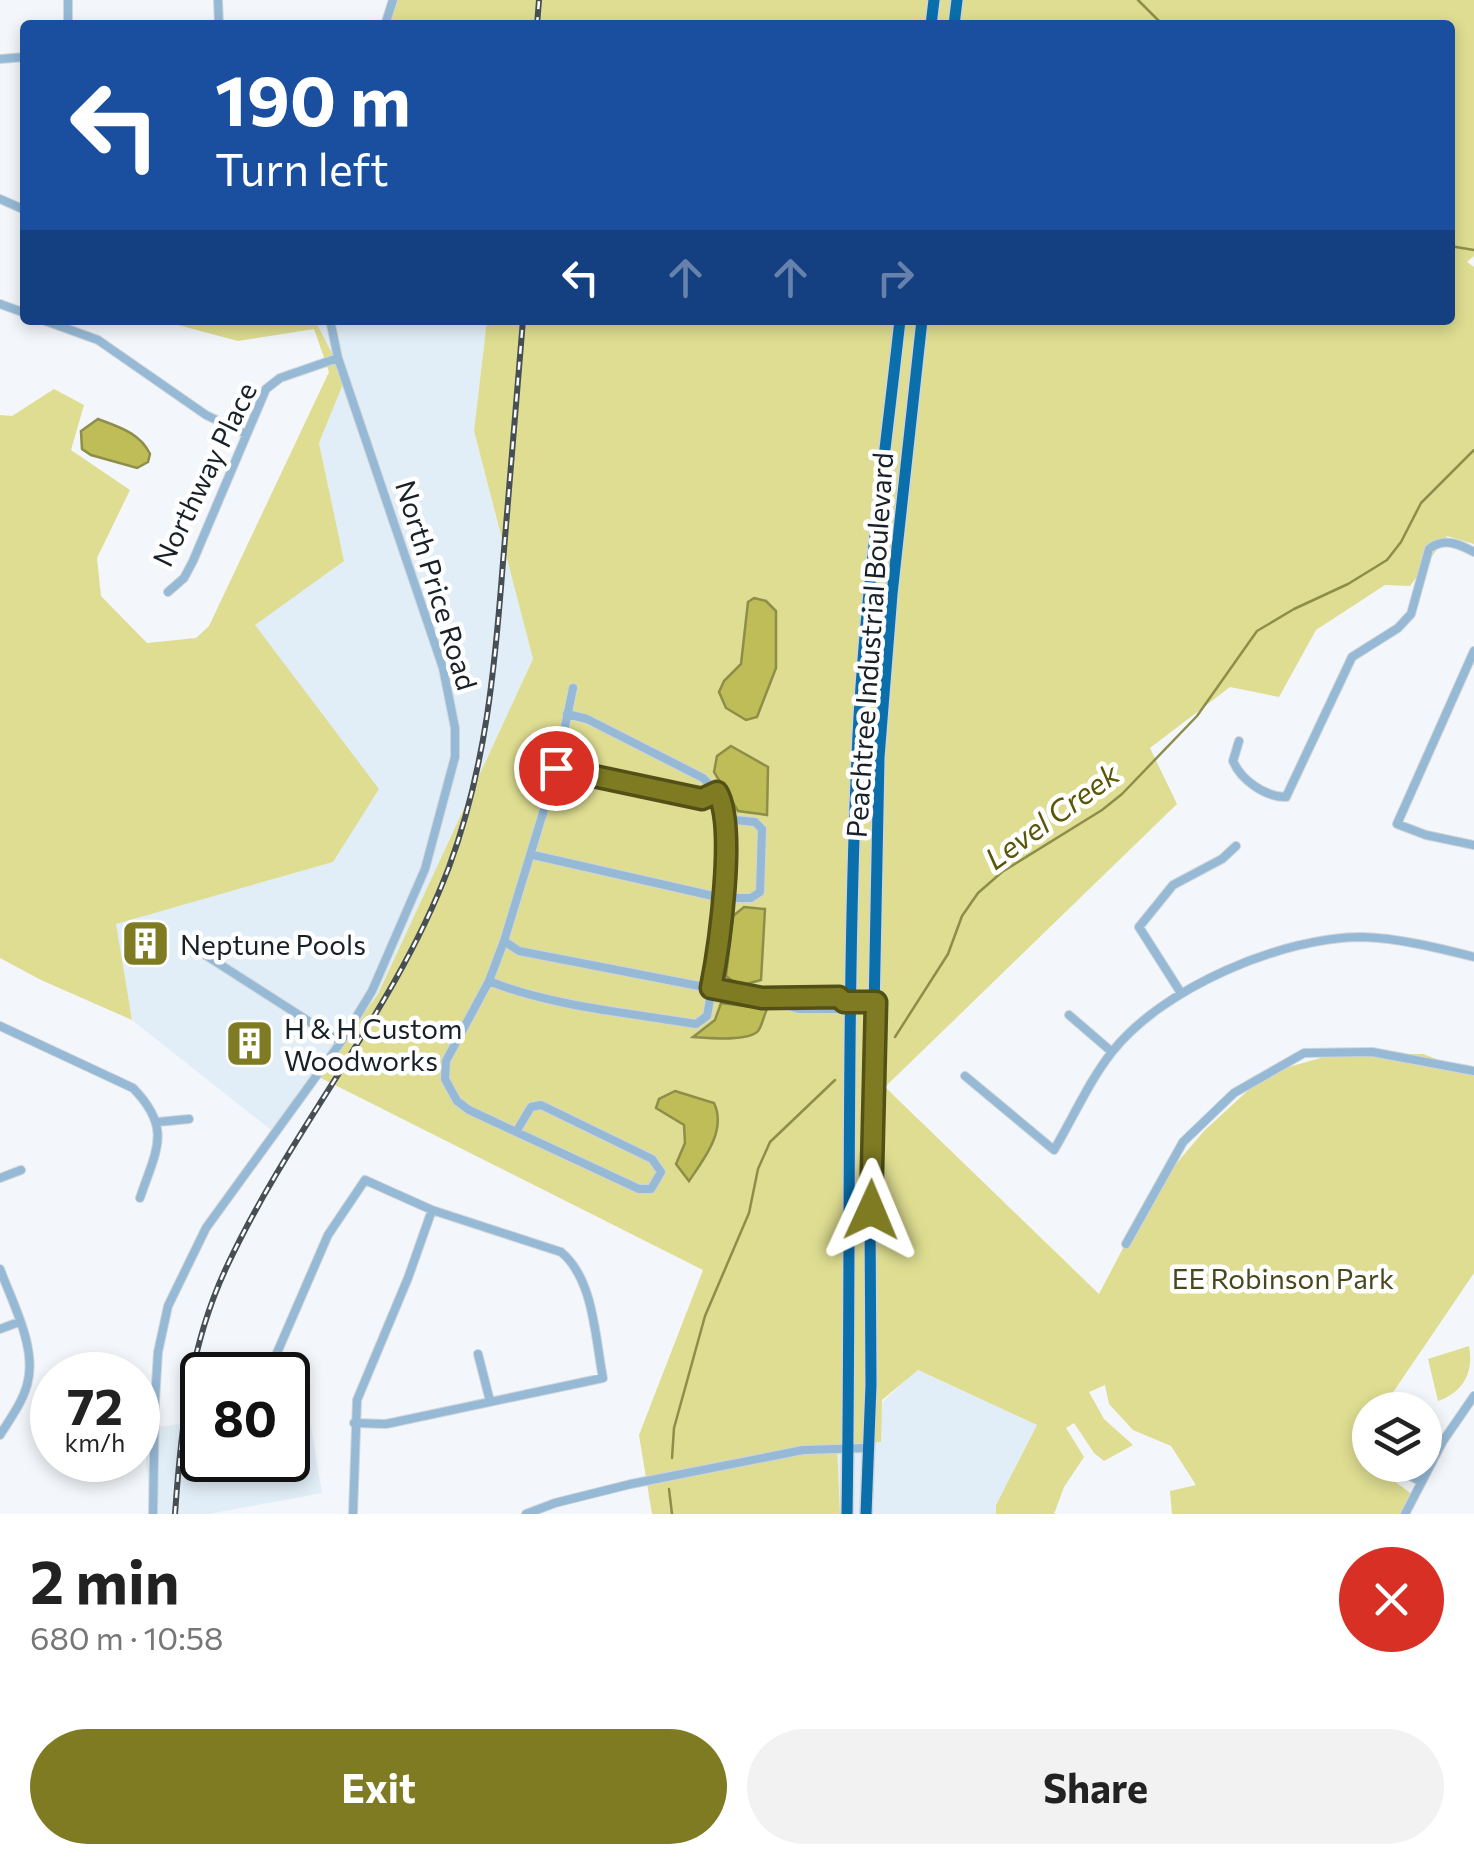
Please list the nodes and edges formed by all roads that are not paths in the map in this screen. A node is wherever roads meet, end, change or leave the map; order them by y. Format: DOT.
graph roads {
  1 [pos="57,325"];
  2 [pos="331,325"];
  3 [pos="899,325"];
  4 [pos="921,325"];
  5 [pos="338,358"];
  6 [pos="246,434"];
  7 [pos="1474,552"];
  8 [pos="168,592"];
  9 [pos="1474,650"];
  10 [pos="573,688"];
  11 [pos="568,714"];
  12 [pos="1239,741"];
  13 [pos="556,768"];
  14 [pos="717,792"];
  15 [pos="725,819"];
  16 [pos="1474,845"];
  17 [pos="1236,846"];
  18 [pos="533,855"];
  19 [pos="722,898"];
  20 [pos="504,941"];
  21 [pos="199,951"];
  22 [pos="1474,956"];
  23 [pos="489,981"];
  24 [pos="711,988"];
  25 [pos="1181,993"];
  26 [pos="848,1002"];
  27 [pos="876,1002"];
  28 [pos="1070,1014"];
  29 [pos="0,1026"];
  30 [pos="341,1042"];
  31 [pos="1112,1052"];
  32 [pos="1474,1070"];
  33 [pos="965,1076"];
  34 [pos="190,1119"];
  35 [pos="158,1122"];
  36 [pos="516,1132"];
  37 [pos="20,1170"];
  38 [pos="0,1178"];
  39 [pos="140,1198"];
  40 [pos="432,1210"];
  41 [pos="1126,1244"];
  42 [pos="0,1268"];
  43 [pos="20,1322"];
  44 [pos="0,1329"];
  45 [pos="277,1352"];
  46 [pos="478,1354"];
  47 [pos="1474,1396"];
  48 [pos="490,1401"];
  49 [pos="354,1423"];
  50 [pos="0,1435"];
  51 [pos="1442,1446"];
  52 [pos="846,1447"];
  53 [pos="867,1448"];
  54 [pos="1420,1482"];
  55 [pos="556,1503"];
  56 [pos="154,1514"];
  57 [pos="353,1514"];
  58 [pos="526,1514"];
  59 [pos="558,1514"];
  60 [pos="847,1514"];
  61 [pos="866,1514"];
  62 [pos="1405,1514"];
  1 -- 6 [label="street"];
  2 -- 5 [label="street, North Price Road"];
  3 -- 26 [label="highway, Peachtree Industrial Boulevard"];
  4 -- 27 [label="highway, Peachtree Industrial Boulevard"];
  5 -- 6 [label="street, Northway Place"];
  5 -- 30 [label="street, North Price Road"];
  6 -- 8 [label="street, Northway Place"];
  7 -- 12 [label="street"];
  9 -- 16 [label="street"];
  10 -- 11 [label="street"];
  11 -- 13 [label="street"];
  11 -- 14 [label="street"];
  13 -- 14 [label="street"];
  13 -- 18 [label="street"];
  14 -- 15 [label="street"];
  15 -- 19 [label="street"];
  15 -- 19 [label="street"];
  17 -- 25 [label="street"];
  18 -- 19 [label="street"];
  18 -- 20 [label="street"];
  19 -- 24 [label="street"];
  20 -- 23 [label="street"];
  20 -- 24 [label="street"];
  21 -- 30 [label="street"];
  22 -- 25 [label="street"];
  23 -- 24 [label="street"];
  23 -- 36 [label="street"];
  24 -- 26 [label="street"];
  25 -- 31 [label="street"];
  26 -- 27 [label="street"];
  26 -- 52 [label="highway, Peachtree Industrial Boulevard"];
  27 -- 53 [label="highway, Peachtree Industrial Boulevard"];
  28 -- 31 [label="street"];
  29 -- 35 [label="street"];
  30 -- 56 [label="street, North Price Road"];
  31 -- 33 [label="street"];
  32 -- 41 [label="street"];
  34 -- 35 [label="street"];
  35 -- 39 [label="street"];
  36 -- 36 [label="street"];
  37 -- 38 [label="street"];
  40 -- 45 [label="street"];
  40 -- 48 [label="street"];
  40 -- 49 [label="street"];
  42 -- 43 [label="street"];
  43 -- 44 [label="street"];
  43 -- 50 [label="street"];
  46 -- 48 [label="street"];
  47 -- 51 [label="street"];
  48 -- 49 [label="street"];
  49 -- 57 [label="street"];
  52 -- 53 [label="street"];
  52 -- 55 [label="street"];
  52 -- 60 [label="highway, Peachtree Industrial Boulevard"];
  53 -- 61 [label="highway, Peachtree Industrial Boulevard"];
  54 -- 62 [label="street"];
  55 -- 58 [label="street"];
  55 -- 59 [label="street"];
}
